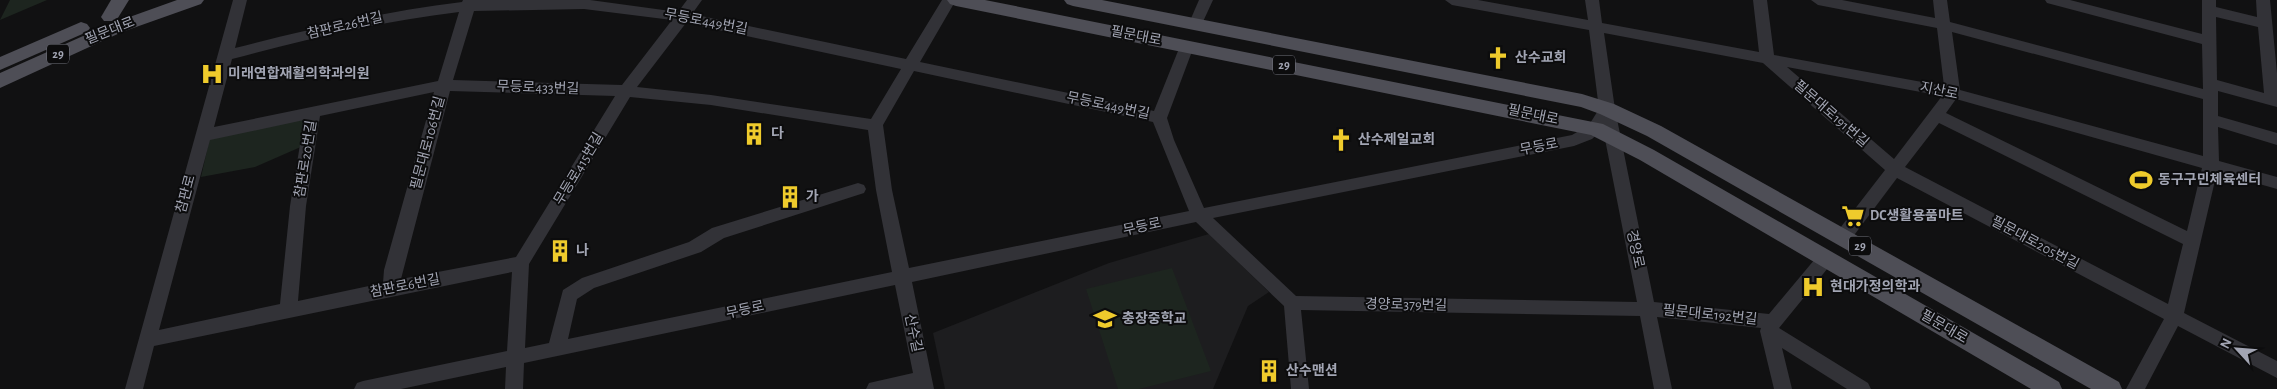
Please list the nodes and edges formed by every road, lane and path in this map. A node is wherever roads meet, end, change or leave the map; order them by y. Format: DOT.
graph roads {
  1 [pos="120,0"];
  2 [pos="155,0"];
  3 [pos="195,0"];
  4 [pos="240,0"];
  5 [pos="695,0"];
  6 [pos="949,0"];
  7 [pos="956,0"];
  8 [pos="1073,0"];
  9 [pos="1206,0"];
  10 [pos="1452,0"];
  11 [pos="1592,0"];
  12 [pos="1760,0"];
  13 [pos="1818,0"];
  14 [pos="1940,0"];
  15 [pos="2052,0"];
  16 [pos="2263,0"];
  17 [pos="469,3"];
  18 [pos="1496,4"];
  19 [pos="2209,5"];
  20 [pos="682,17"];
  21 [pos="113,22"];
  22 [pos="1196,24"];
  23 [pos="2265,24"];
  24 [pos="1596,25"];
  25 [pos="1944,25"];
  26 [pos="2209,41"];
  27 [pos="1187,46"];
  28 [pos="223,56"];
  29 [pos="1766,58"];
  30 [pos="0,64"];
  31 [pos="910,64"];
  32 [pos="0,81"];
  33 [pos="444,85"];
  34 [pos="2210,89"];
  35 [pos="626,91"];
  36 [pos="1953,93"];
  37 [pos="2274,101"];
  38 [pos="1607,108"];
  39 [pos="313,112"];
  40 [pos="1936,115"];
  41 [pos="1159,118"];
  42 [pos="2210,119"];
  43 [pos="875,124"];
  44 [pos="1604,132"];
  45 [pos="204,135"];
  46 [pos="2277,139"];
  47 [pos="2211,164"];
  48 [pos="1895,169"];
  49 [pos="2277,184"];
  50 [pos="858,189"];
  51 [pos="1199,215"];
  52 [pos="1843,237"];
  53 [pos="2192,241"];
  54 [pos="1826,258"];
  55 [pos="521,263"];
  56 [pos="902,276"];
  57 [pos="391,288"];
  58 [pos="1292,303"];
  59 [pos="1648,309"];
  60 [pos="288,310"];
  61 [pos="2174,317"];
  62 [pos="1771,326"];
  63 [pos="147,340"];
  64 [pos="556,350"];
  65 [pos="516,358"];
  66 [pos="2277,370"];
  67 [pos="924,384"];
  68 [pos="134,389"];
  69 [pos="363,389"];
  70 [pos="514,389"];
  71 [pos="875,389"];
  72 [pos="1300,389"];
  73 [pos="1663,389"];
  74 [pos="1783,389"];
  75 [pos="1862,389"];
  76 [pos="2052,389"];
  77 [pos="2111,389"];
  78 [pos="2135,389"];
  1 -- 21 [label="main road"];
  2 -- 21 [label="main road, 필문대로 / 29"];
  3 -- 21 [label="main road, 필문대로 / 29"];
  4 -- 28 [label="street, 참판로"];
  5 -- 20 [label="street, 무등로415번길"];
  6 -- 31 [label="street"];
  7 -- 27 [label="main road, 필문대로 / 29"];
  8 -- 22 [label="main road, 필문대로 / 29"];
  9 -- 22 [label="street"];
  10 -- 18 [label="street, 지산로"];
  11 -- 24 [label="street"];
  12 -- 29 [label="street"];
  13 -- 25 [label="street"];
  14 -- 25 [label="street"];
  15 -- 26 [label="street"];
  16 -- 23 [label="street"];
  17 -- 20 [label="street, 무등로449번길"];
  17 -- 28 [label="street, 참판로26번길"];
  17 -- 33 [label="street, 필문대로106번길"];
  18 -- 24 [label="street, 지산로"];
  19 -- 23 [label="street"];
  19 -- 26 [label="street"];
  20 -- 31 [label="street, 무등로449번길"];
  20 -- 35 [label="street, 무등로415번길"];
  21 -- 30 [label="main road, 필문대로 / 29"];
  21 -- 32 [label="main road, 필문대로 / 29"];
  22 -- 38 [label="main road, 필문대로 / 29"];
  23 -- 37 [label="street"];
  24 -- 29 [label="street, 지산로"];
  24 -- 38 [label="street"];
  25 -- 34 [label="street"];
  25 -- 36 [label="street"];
  26 -- 34 [label="street"];
  27 -- 41 [label="street, 무등로449번길"];
  27 -- 44 [label="main road, 필문대로 / 29"];
  28 -- 45 [label="street, 참판로"];
  29 -- 36 [label="street, 지산로"];
  29 -- 48 [label="street, 필문대로191번길"];
  31 -- 41 [label="street, 무등로449번길"];
  31 -- 43 [label="street"];
  33 -- 35 [label="street, 무등로433번길"];
  33 -- 39 [label="street, 무등로433번길"];
  33 -- 57 [label="street, 필문대로106번길"];
  34 -- 37 [label="street"];
  34 -- 42 [label="street"];
  35 -- 43 [label="street, 무등로433번길"];
  35 -- 55 [label="street, 무등로415번길"];
  36 -- 40 [label="street"];
  36 -- 47 [label="street, 지산로"];
  38 -- 44 [label="street"];
  38 -- 52 [label="main road, 필문대로 / 29"];
  39 -- 45 [label="street, 무등로433번길"];
  39 -- 60 [label="street, 참판로20번길"];
  40 -- 48 [label="street"];
  40 -- 53 [label="street"];
  41 -- 51 [label="street, 무등로449번길"];
  42 -- 46 [label="street"];
  42 -- 47 [label="street"];
  43 -- 56 [label="street"];
  44 -- 51 [label="street, 무등로"];
  44 -- 54 [label="main road, 필문대로 / 29"];
  44 -- 59 [label="street, 경양로"];
  45 -- 63 [label="street, 참판로"];
  47 -- 49 [label="street, 지산로"];
  47 -- 53 [label="street"];
  48 -- 52 [label="street"];
  48 -- 61 [label="street, 필문대로205번길"];
  50 -- 64 [label="street"];
  51 -- 56 [label="street, 무등로"];
  51 -- 58 [label="street"];
  52 -- 77 [label="main road, 필문대로 / 29"];
  53 -- 61 [label="street"];
  54 -- 62 [label="street, 필문대로192번길"];
  54 -- 76 [label="main road, 필문대로 / 29"];
  55 -- 57 [label="street, 참판로6번길"];
  55 -- 65 [label="street, 무등로415번길"];
  56 -- 64 [label="street, 무등로"];
  56 -- 67 [label="street, 산수길"];
  57 -- 60 [label="street, 참판로6번길"];
  58 -- 59 [label="street, 경양로379번길"];
  58 -- 72 [label="street"];
  59 -- 62 [label="street, 필문대로192번길"];
  59 -- 73 [label="street, 경양로"];
  60 -- 63 [label="street, 참판로6번길"];
  61 -- 66 [label="street, 필문대로205번길"];
  61 -- 78 [label="street"];
  62 -- 74 [label="street, 필문대로192번길"];
  62 -- 75 [label="street"];
  63 -- 68 [label="street, 참판로"];
  64 -- 65 [label="street, 무등로"];
  65 -- 69 [label="street, 무등로"];
  65 -- 70 [label="street, 무등로415번길"];
  67 -- 71 [label="street"];
}
